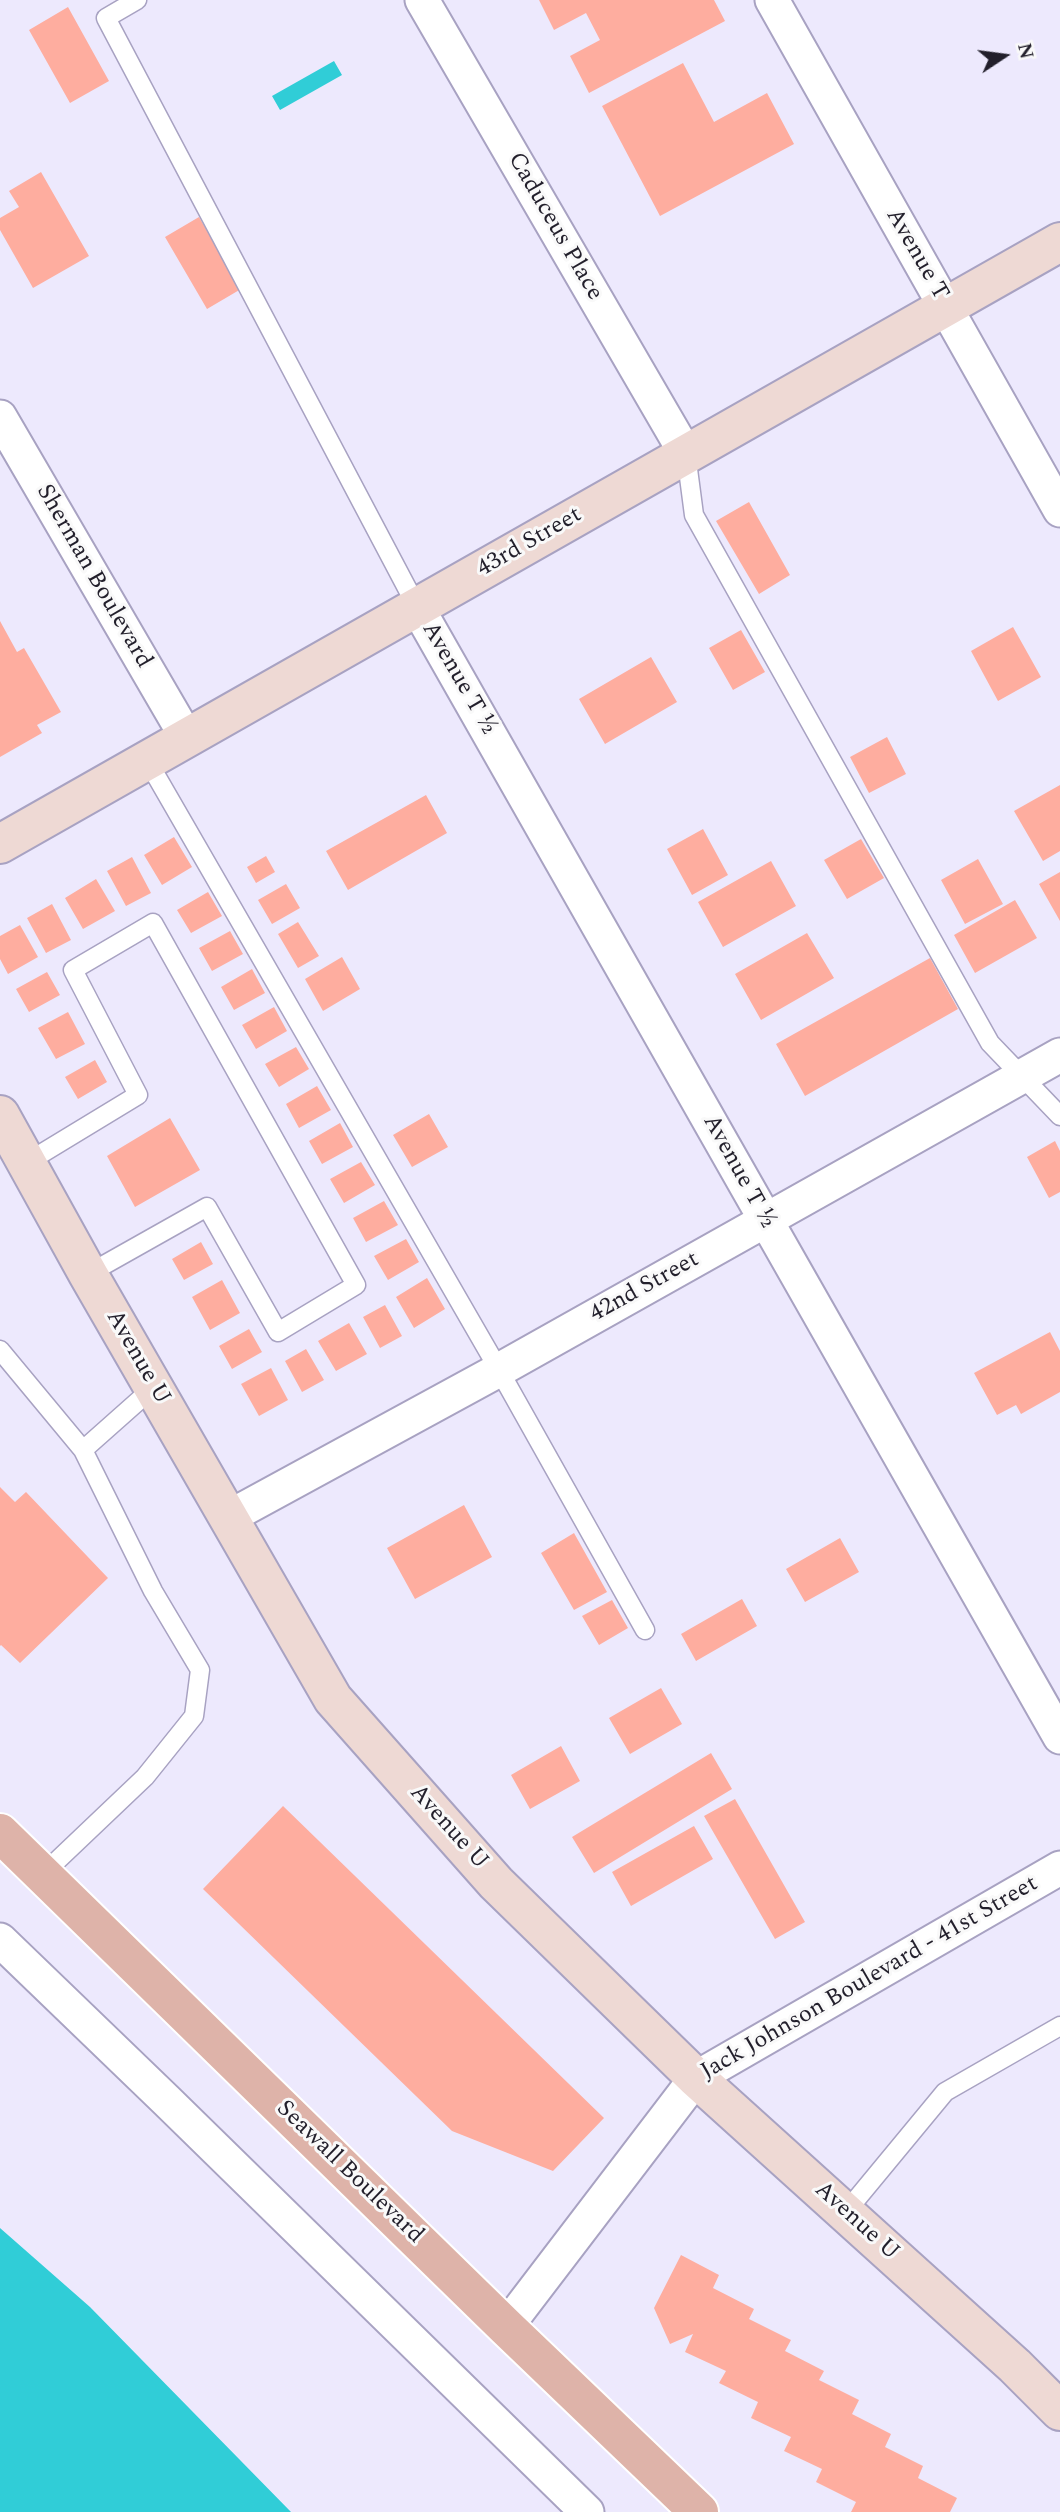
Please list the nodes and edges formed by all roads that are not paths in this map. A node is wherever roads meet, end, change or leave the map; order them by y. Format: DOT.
graph roads {
  1 [pos="137,0"];
  2 [pos="422,0"];
  3 [pos="772,0"];
  4 [pos="1060,242"];
  5 [pos="946,307"];
  6 [pos="0,417"];
  7 [pos="686,454"];
  8 [pos="1060,510"];
  9 [pos="417,607"];
  10 [pos="187,738"];
  11 [pos="147,760"];
  12 [pos="0,844"];
  13 [pos="1060,1055"];
  14 [pos="1022,1077"];
  15 [pos="0,1115"];
  16 [pos="1060,1116"];
  17 [pos="26,1163"];
  18 [pos="765,1221"];
  19 [pos="88,1274"];
  20 [pos="0,1350"];
  21 [pos="499,1370"];
  22 [pos="154,1387"];
  23 [pos="83,1450"];
  24 [pos="229,1517"];
  25 [pos="645,1630"];
  26 [pos="1060,1737"];
  27 [pos="0,1833"];
  28 [pos="1060,1868"];
  29 [pos="43,1874"];
  30 [pos="0,1940"];
  31 [pos="1060,2026"];
  32 [pos="696,2078"];
  33 [pos="845,2213"];
  34 [pos="506,2327"];
  35 [pos="1060,2411"];
  36 [pos="587,2512"];
  37 [pos="699,2512"];
  1 -- 9 [label="lane"];
  2 -- 7 [label="street, Caduceus Place"];
  3 -- 5 [label="street, Avenue T"];
  4 -- 5 [label="street, 43rd Street"];
  5 -- 7 [label="street, 43rd Street"];
  5 -- 8 [label="street, Avenue T"];
  6 -- 10 [label="street, Sherman Boulevard"];
  7 -- 9 [label="street, 43rd Street"];
  7 -- 14 [label="lane"];
  9 -- 10 [label="street, 43rd Street"];
  9 -- 18 [label="street, Avenue T ½"];
  10 -- 11 [label="street, 43rd Street"];
  11 -- 12 [label="street, 43rd Street"];
  11 -- 21 [label="lane"];
  13 -- 14 [label="street, 42nd Street"];
  14 -- 16 [label="lane"];
  14 -- 18 [label="street, 42nd Street"];
  15 -- 17 [label="street, Avenue U"];
  17 -- 19 [label="street, Avenue U"];
  17 -- 19 [label="lane"];
  18 -- 21 [label="street, 42nd Street"];
  18 -- 26 [label="street, Avenue T ½"];
  19 -- 22 [label="street, Avenue U"];
  20 -- 23 [label="lane"];
  21 -- 24 [label="street, 42nd Street"];
  21 -- 25 [label="lane"];
  22 -- 23 [label="lane"];
  22 -- 24 [label="street, Avenue U"];
  23 -- 29 [label="lane"];
  24 -- 32 [label="street, Avenue U"];
  27 -- 29 [label="main road, Seawall Boulevard"];
  28 -- 32 [label="street, Jack Johnson Boulevard - 41st Street"];
  29 -- 34 [label="main road, Seawall Boulevard"];
  30 -- 36 [label="street"];
  31 -- 33 [label="lane"];
  32 -- 33 [label="street, Avenue U"];
  32 -- 34 [label="street, Jack Johnson Boulevard - 41st Street"];
  33 -- 35 [label="street, Avenue U"];
  34 -- 37 [label="main road, Seawall Boulevard"];
}
